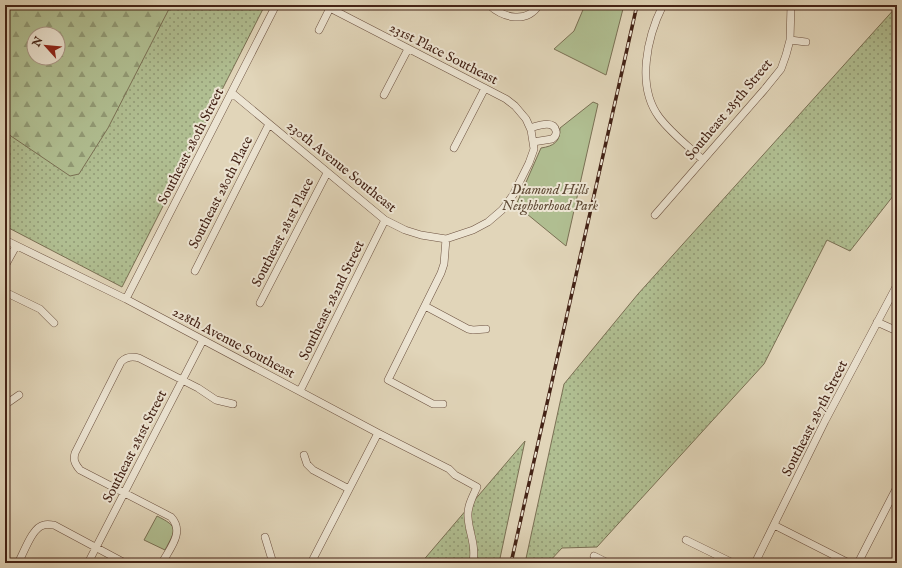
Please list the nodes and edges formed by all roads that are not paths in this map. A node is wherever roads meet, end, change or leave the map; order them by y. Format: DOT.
graph roads {
  1 [pos="276,5"];
  2 [pos="489,5"];
  3 [pos="539,5"];
  4 [pos="663,5"];
  5 [pos="791,5"];
  6 [pos="327,7"];
  7 [pos="319,30"];
  8 [pos="790,40"];
  9 [pos="806,42"];
  10 [pos="408,49"];
  11 [pos="485,88"];
  12 [pos="232,93"];
  13 [pos="384,95"];
  14 [pos="268,124"];
  15 [pos="530,128"];
  16 [pos="533,142"];
  17 [pos="454,148"];
  18 [pos="703,160"];
  19 [pos="327,173"];
  20 [pos="654,215"];
  21 [pos="385,220"];
  22 [pos="446,239"];
  23 [pos="5,240"];
  24 [pos="16,246"];
  25 [pos="5,266"];
  26 [pos="195,271"];
  27 [pos="897,285"];
  28 [pos="5,292"];
  29 [pos="126,300"];
  30 [pos="260,303"];
  31 [pos="425,306"];
  32 [pos="877,322"];
  33 [pos="54,323"];
  34 [pos="486,329"];
  35 [pos="897,331"];
  36 [pos="203,340"];
  37 [pos="182,380"];
  38 [pos="300,391"];
  39 [pos="18,395"];
  40 [pos="5,404"];
  41 [pos="233,404"];
  42 [pos="444,404"];
  43 [pos="378,433"];
  44 [pos="304,455"];
  45 [pos="897,487"];
  46 [pos="350,489"];
  47 [pos="124,493"];
  48 [pos="774,525"];
  49 [pos="265,537"];
  50 [pos="686,540"];
  51 [pos="96,547"];
  52 [pos="594,556"];
  53 [pos="18,563"];
  54 [pos="88,563"];
  55 [pos="125,563"];
  56 [pos="162,563"];
  57 [pos="273,563"];
  58 [pos="311,563"];
  59 [pos="473,563"];
  60 [pos="608,563"];
  61 [pos="733,563"];
  62 [pos="755,563"];
  63 [pos="849,563"];
  64 [pos="858,563"];
  1 -- 12 [label="street, Southeast 280th Street"];
  2 -- 3 [label="street"];
  4 -- 18 [label="street"];
  5 -- 8 [label="street, Southeast 285th Street"];
  6 -- 7 [label="street"];
  6 -- 10 [label="street, 231st Place Southeast"];
  8 -- 9 [label="street"];
  8 -- 18 [label="street, Southeast 285th Street"];
  10 -- 11 [label="street, 231st Place Southeast"];
  10 -- 13 [label="street"];
  11 -- 15 [label="street, 231st Place Southeast"];
  11 -- 17 [label="street"];
  12 -- 14 [label="street, 230th Avenue Southeast"];
  12 -- 29 [label="street, Southeast 280th Street"];
  14 -- 19 [label="street, 230th Avenue Southeast"];
  14 -- 26 [label="street, Southeast 280th Place"];
  15 -- 16 [label="street, 231st Place Southeast"];
  15 -- 16 [label="street"];
  16 -- 22 [label="street, 231st Place Southeast"];
  18 -- 20 [label="street, Southeast 285th Street"];
  19 -- 21 [label="street, 230th Avenue Southeast"];
  19 -- 30 [label="street, Southeast 281st Place"];
  21 -- 22 [label="street, 230th Avenue Southeast"];
  21 -- 38 [label="street, Southeast 282nd Street"];
  22 -- 31 [label="street"];
  23 -- 24 [label="street, 228th Avenue Southeast"];
  24 -- 25 [label="street"];
  24 -- 29 [label="street, 228th Avenue Southeast"];
  27 -- 32 [label="street, Southeast 287th Street"];
  28 -- 33 [label="street"];
  29 -- 36 [label="street, 228th Avenue Southeast"];
  31 -- 34 [label="street"];
  31 -- 42 [label="street"];
  32 -- 35 [label="street"];
  32 -- 48 [label="street, Southeast 287th Street"];
  36 -- 37 [label="street, Southeast 281st Street"];
  36 -- 38 [label="street, 228th Avenue Southeast"];
  37 -- 41 [label="street"];
  37 -- 47 [label="street, Southeast 281st Street"];
  37 -- 47 [label="street"];
  38 -- 43 [label="street, 228th Avenue Southeast"];
  39 -- 40 [label="street"];
  43 -- 46 [label="street"];
  43 -- 59 [label="street, 228th Avenue Southeast"];
  44 -- 46 [label="street"];
  45 -- 64 [label="street"];
  46 -- 58 [label="street"];
  47 -- 51 [label="street, Southeast 281st Street"];
  47 -- 56 [label="street"];
  48 -- 62 [label="street, Southeast 287th Street"];
  48 -- 63 [label="street"];
  49 -- 57 [label="street"];
  50 -- 61 [label="street"];
  51 -- 53 [label="street"];
  51 -- 54 [label="street, Southeast 281st Street"];
  51 -- 55 [label="street"];
  52 -- 60 [label="street"];
}
